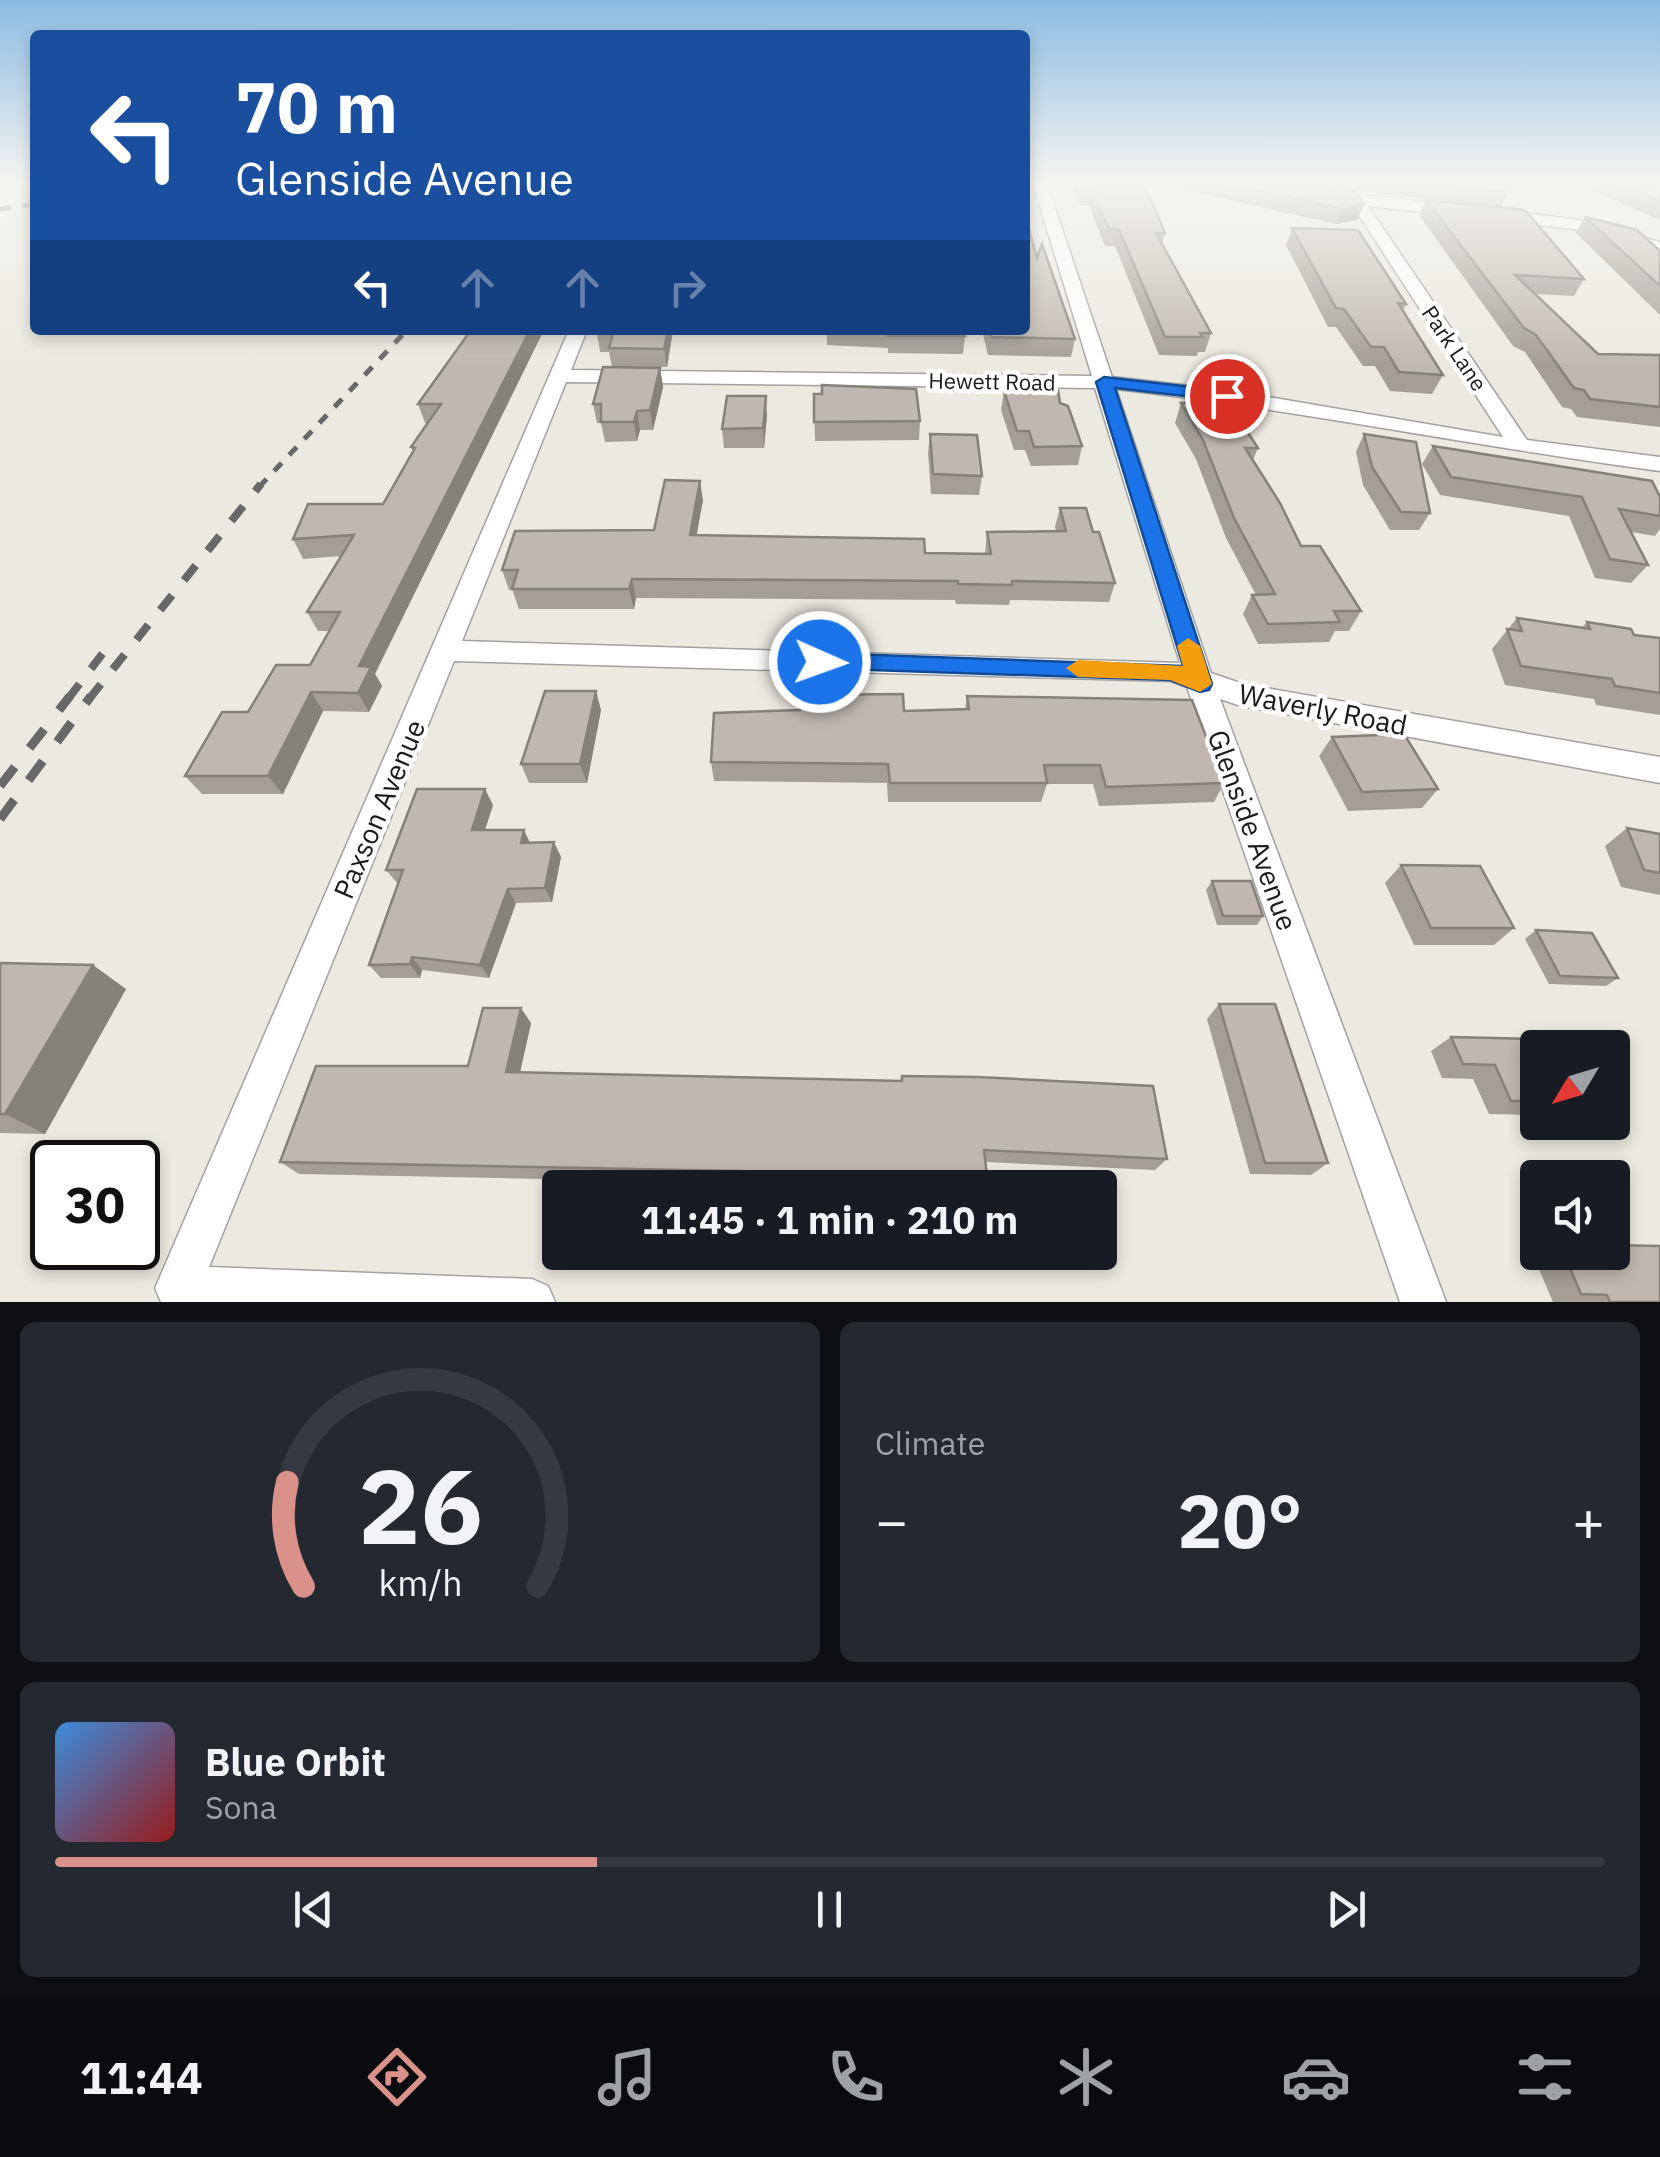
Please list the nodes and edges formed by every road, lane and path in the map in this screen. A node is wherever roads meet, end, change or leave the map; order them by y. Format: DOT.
graph roads {
  1 [pos="1053,245"];
  2 [pos="1387,245"];
  3 [pos="576,335"];
  4 [pos="558,376"];
  5 [pos="1104,382"];
  6 [pos="1520,446"];
  7 [pos="1660,464"];
  8 [pos="445,651"];
  9 [pos="1200,684"];
  10 [pos="1660,770"];
  11 [pos="532,1302"];
  12 [pos="1424,1302"];
  1 -- 5 [label="street, Glenside Avenue"];
  2 -- 6 [label="street, Park Lane"];
  3 -- 4 [label="street, Paxson Avenue"];
  4 -- 5 [label="street, Hewett Road"];
  4 -- 8 [label="street, Paxson Avenue"];
  5 -- 6 [label="street, Hewett Road"];
  5 -- 9 [label="street, Glenside Avenue"];
  6 -- 7 [label="street, Hewett Road"];
  8 -- 9 [label="street, Waverly Road"];
  8 -- 11 [label="street, Paxson Avenue"];
  9 -- 10 [label="street, Waverly Road"];
  9 -- 12 [label="street, Glenside Avenue"];
}
